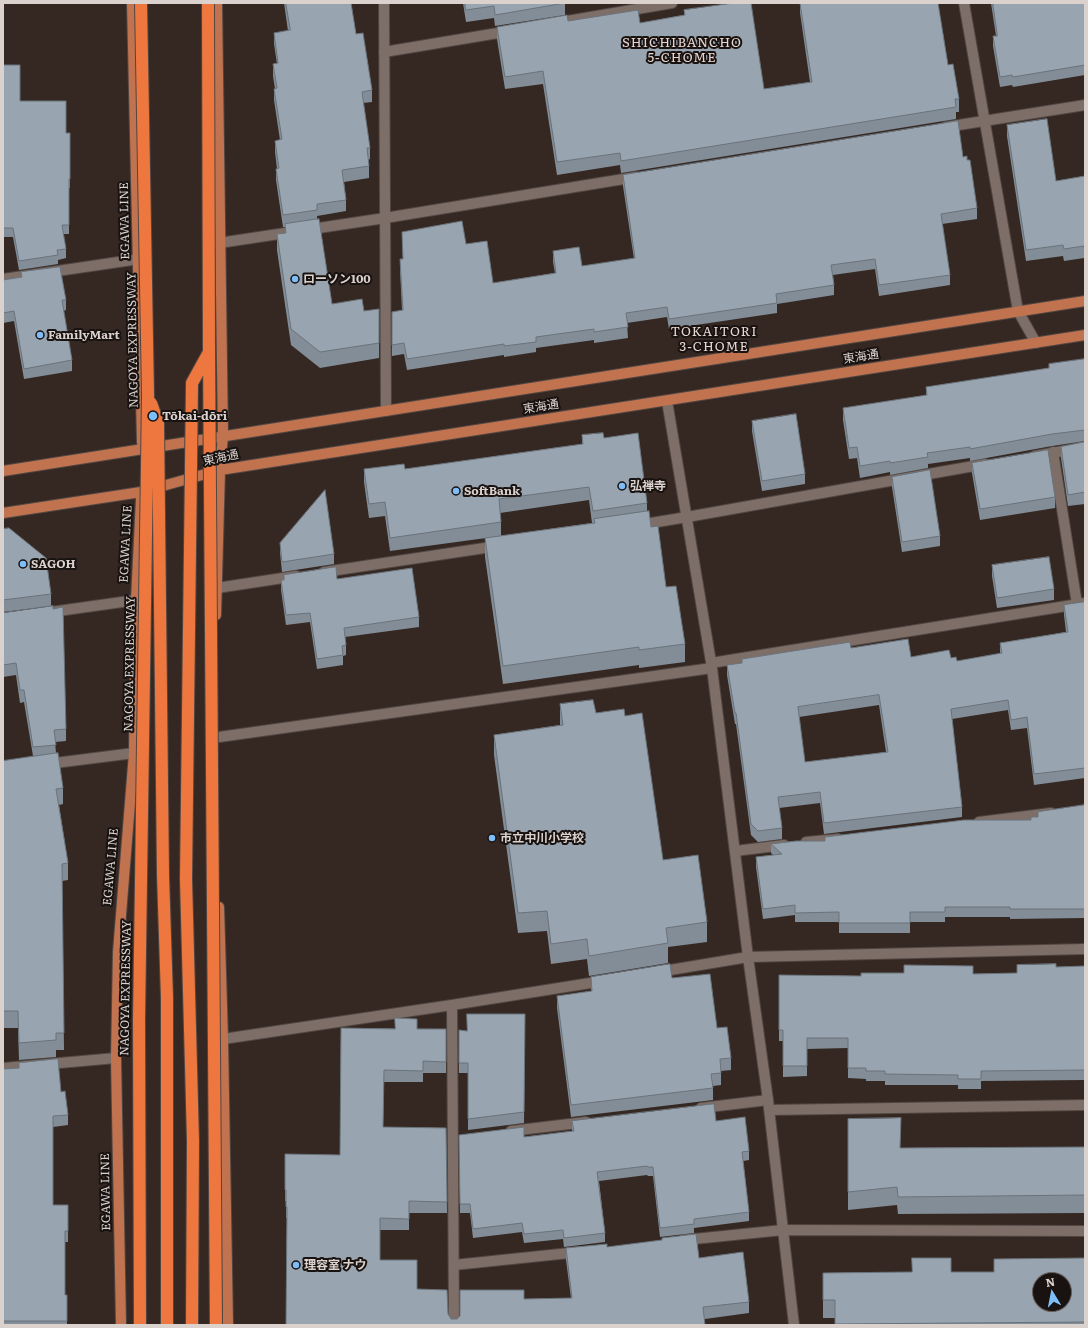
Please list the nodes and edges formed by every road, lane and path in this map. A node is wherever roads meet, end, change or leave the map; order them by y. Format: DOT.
graph roads {
  1 [pos="132,3"];
  2 [pos="141,3"];
  3 [pos="208,3"];
  4 [pos="217,3"];
  5 [pos="384,3"];
  6 [pos="672,3"];
  7 [pos="964,3"];
  8 [pos="556,23"];
  9 [pos="516,30"];
  10 [pos="384,52"];
  11 [pos="1085,104"];
  12 [pos="985,121"];
  13 [pos="937,128"];
  14 [pos="645,176"];
  15 [pos="385,218"];
  16 [pos="219,243"];
  17 [pos="138,259"];
  18 [pos="3,279"];
  19 [pos="1085,301"];
  20 [pos="1018,311"];
  21 [pos="1085,335"];
  22 [pos="1036,343"];
  23 [pos="209,353"];
  24 [pos="148,395"];
  25 [pos="667,400"];
  26 [pos="386,411"];
  27 [pos="223,436"];
  28 [pos="1085,447"];
  29 [pos="142,449"];
  30 [pos="1053,452"];
  31 [pos="1022,458"];
  32 [pos="991,463"];
  33 [pos="220,470"];
  34 [pos="3,471"];
  35 [pos="141,492"];
  36 [pos="3,513"];
  37 [pos="687,517"];
  38 [pos="632,526"];
  39 [pos="507,544"];
  40 [pos="217,588"];
  41 [pos="136,600"];
  42 [pos="1081,604"];
  43 [pos="42,613"];
  44 [pos="712,665"];
  45 [pos="212,738"];
  46 [pos="134,753"];
  47 [pos="34,766"];
  48 [pos="1062,812"];
  49 [pos="968,823"];
  50 [pos="852,837"];
  51 [pos="735,851"];
  52 [pos="1085,949"];
  53 [pos="748,957"];
  54 [pos="647,974"];
  55 [pos="616,979"];
  56 [pos="452,1005"];
  57 [pos="224,1039"];
  58 [pos="116,1058"];
  59 [pos="3,1068"];
  60 [pos="1085,1104"];
  61 [pos="768,1105"];
  62 [pos="689,1110"];
  63 [pos="595,1121"];
  64 [pos="500,1132"];
  65 [pos="783,1230"];
  66 [pos="1085,1232"];
  67 [pos="673,1242"];
  68 [pos="587,1251"];
  69 [pos="454,1265"];
  70 [pos="121,1325"];
  71 [pos="140,1325"];
  72 [pos="167,1325"];
  73 [pos="192,1325"];
  74 [pos="216,1325"];
  75 [pos="228,1325"];
  76 [pos="454,1325"];
  77 [pos="794,1325"];
  1 -- 17 [label="main road, EGAWA LINE"];
  2 -- 24 [label="highway, NAGOYA EXPRESSWAY, bridge"];
  3 -- 23 [label="highway, bridge"];
  4 -- 16 [label="main road"];
  5 -- 10 [label="street"];
  6 -- 8 [label="street"];
  7 -- 12 [label="street"];
  9 -- 10 [label="street"];
  10 -- 15 [label="street"];
  11 -- 12 [label="street"];
  12 -- 13 [label="street"];
  12 -- 20 [label="street"];
  14 -- 15 [label="street"];
  15 -- 16 [label="street"];
  15 -- 26 [label="street"];
  16 -- 27 [label="main road"];
  17 -- 18 [label="street"];
  17 -- 29 [label="main road, EGAWA LINE"];
  19 -- 20 [label="main road, 東海通"];
  20 -- 22 [label="street"];
  20 -- 26 [label="main road, 東海通"];
  21 -- 22 [label="main road, 東海通"];
  22 -- 25 [label="main road, 東海通"];
  23 -- 73 [label="highway, bridge"];
  23 -- 74 [label="highway, bridge"];
  24 -- 71 [label="highway, NAGOYA EXPRESSWAY, bridge"];
  24 -- 72 [label="highway, bridge"];
  25 -- 33 [label="main road, 東海通"];
  25 -- 37 [label="street"];
  26 -- 27 [label="main road, 東海通"];
  27 -- 29 [label="main road, 東海通"];
  27 -- 33 [label="main road"];
  28 -- 30 [label="street"];
  29 -- 34 [label="main road, 東海通"];
  29 -- 35 [label="main road, EGAWA LINE"];
  30 -- 31 [label="street"];
  30 -- 42 [label="street"];
  32 -- 37 [label="street"];
  33 -- 35 [label="main road, 東海通"];
  33 -- 40 [label="main road"];
  35 -- 36 [label="main road, 東海通"];
  35 -- 41 [label="main road, EGAWA LINE"];
  37 -- 38 [label="street"];
  37 -- 44 [label="street"];
  39 -- 40 [label="street"];
  40 -- 45 [label="main road"];
  41 -- 43 [label="street"];
  41 -- 46 [label="main road, EGAWA LINE"];
  42 -- 44 [label="street"];
  44 -- 45 [label="street"];
  44 -- 51 [label="street"];
  45 -- 57 [label="main road"];
  46 -- 47 [label="street"];
  46 -- 58 [label="main road, EGAWA LINE"];
  48 -- 49 [label="street"];
  50 -- 51 [label="street"];
  51 -- 53 [label="street"];
  52 -- 53 [label="street"];
  53 -- 54 [label="street"];
  53 -- 61 [label="street"];
  55 -- 56 [label="street"];
  56 -- 57 [label="street"];
  56 -- 69 [label="street"];
  57 -- 75 [label="main road"];
  58 -- 59 [label="street"];
  58 -- 70 [label="main road, EGAWA LINE"];
  60 -- 61 [label="street"];
  61 -- 62 [label="street"];
  61 -- 65 [label="street"];
  63 -- 64 [label="street"];
  65 -- 66 [label="street"];
  65 -- 67 [label="street"];
  65 -- 77 [label="street"];
  68 -- 69 [label="street"];
  69 -- 76 [label="street"];
}
